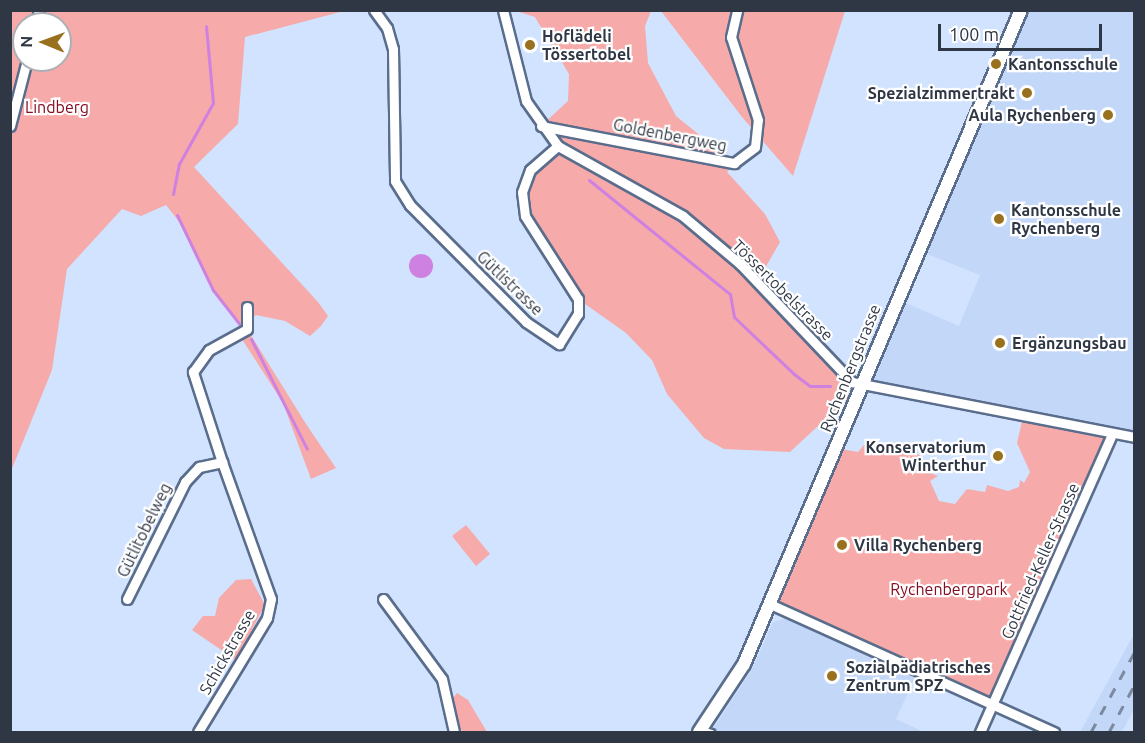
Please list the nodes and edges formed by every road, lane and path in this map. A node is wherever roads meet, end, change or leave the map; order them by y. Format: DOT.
graph roads {
  1 [pos="374,10"];
  2 [pos="503,10"];
  3 [pos="737,10"];
  4 [pos="1021,10"];
  5 [pos="24,72"];
  6 [pos="10,126"];
  7 [pos="541,126"];
  8 [pos="558,146"];
  9 [pos="247,307"];
  10 [pos="860,386"];
  11 [pos="1112,434"];
  12 [pos="1134,437"];
  13 [pos="222,462"];
  14 [pos="383,598"];
  15 [pos="127,599"];
  16 [pos="770,604"];
  17 [pos="993,703"];
  18 [pos="704,731"];
  19 [pos="198,732"];
  20 [pos="454,732"];
  21 [pos="980,732"];
  22 [pos="1053,732"];
  1 -- 8 [label="street, Gütlistrasse"];
  2 -- 7 [label="street, Tössertobelstrasse"];
  3 -- 7 [label="street, Goldenbergweg"];
  4 -- 10 [label="street, Rychenbergstrasse"];
  5 -- 6 [label="street"];
  7 -- 8 [label="street, Tössertobelstrasse"];
  8 -- 10 [label="street, Tössertobelstrasse"];
  9 -- 13 [label="street"];
  10 -- 11 [label="street"];
  10 -- 16 [label="street, Rychenbergstrasse"];
  11 -- 12 [label="street"];
  11 -- 17 [label="street, Gottfried-Keller-Strasse"];
  13 -- 15 [label="street, Gütlitobelweg"];
  13 -- 19 [label="street, Schickstrasse"];
  14 -- 20 [label="street"];
  16 -- 17 [label="street"];
  16 -- 18 [label="street, Rychenbergstrasse"];
  17 -- 21 [label="street, Gottfried-Keller-Strasse"];
  17 -- 22 [label="street"];
}
